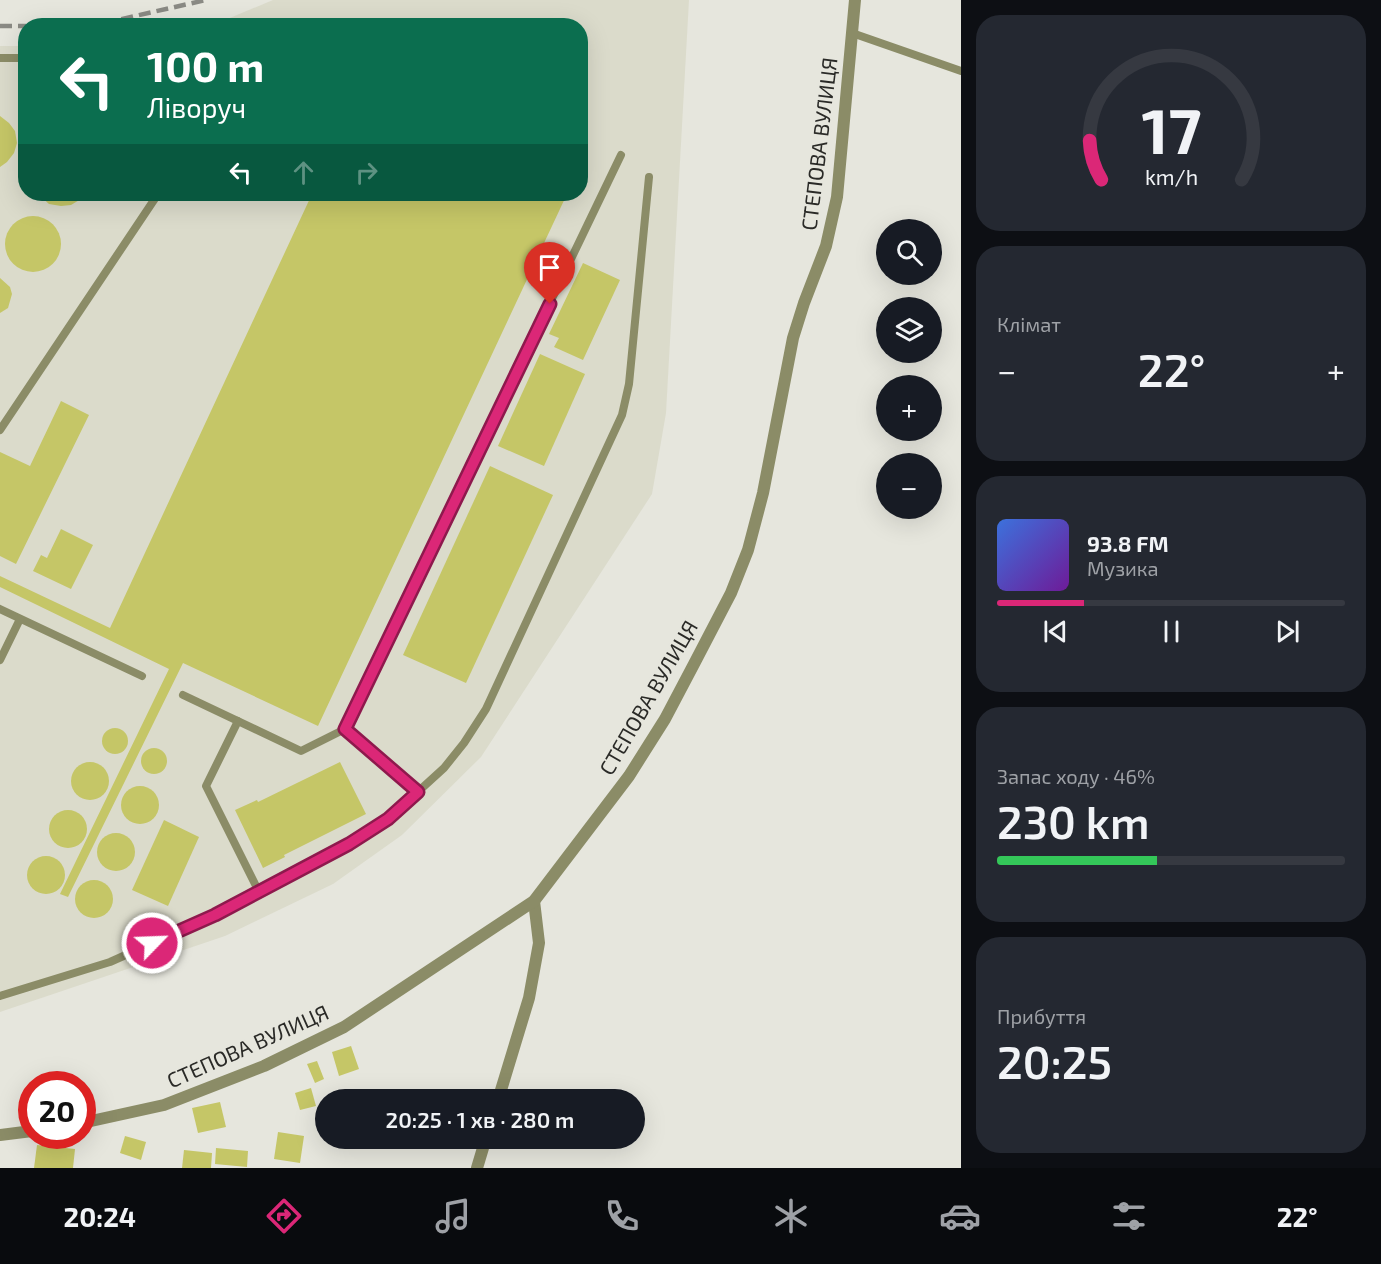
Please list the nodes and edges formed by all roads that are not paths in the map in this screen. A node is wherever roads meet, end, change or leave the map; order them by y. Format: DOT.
graph roads {
  1 [pos="855,0"];
  2 [pos="852,33"];
  3 [pos="0,58"];
  4 [pos="18,58"];
  5 [pos="961,71"];
  6 [pos="621,155"];
  7 [pos="649,177"];
  8 [pos="153,201"];
  9 [pos="0,430"];
  10 [pos="0,609"];
  11 [pos="20,619"];
  12 [pos="0,660"];
  13 [pos="142,676"];
  14 [pos="183,695"];
  15 [pos="238,721"];
  16 [pos="345,729"];
  17 [pos="418,792"];
  18 [pos="259,892"];
  19 [pos="534,901"];
  20 [pos="0,996"];
  21 [pos="501,1089"];
  22 [pos="96,1120"];
  23 [pos="18,1133"];
  24 [pos="0,1135"];
  25 [pos="483,1149"];
  26 [pos="477,1168"];
  1 -- 2 [label="street, СТЕПОВА ВУЛИЦЯ"];
  2 -- 5 [label="lane"];
  2 -- 19 [label="street, СТЕПОВА ВУЛИЦЯ"];
  3 -- 4 [label="lane"];
  6 -- 16 [label="lane"];
  7 -- 17 [label="lane"];
  8 -- 9 [label="lane"];
  10 -- 11 [label="lane"];
  11 -- 12 [label="lane"];
  11 -- 13 [label="lane"];
  14 -- 15 [label="lane"];
  15 -- 16 [label="lane"];
  15 -- 18 [label="lane"];
  16 -- 17 [label="lane"];
  17 -- 18 [label="lane"];
  18 -- 20 [label="lane"];
  19 -- 21 [label="street"];
  19 -- 22 [label="street, СТЕПОВА ВУЛИЦЯ"];
  23 -- 24 [label="street"];
  25 -- 26 [label="street"];
}
